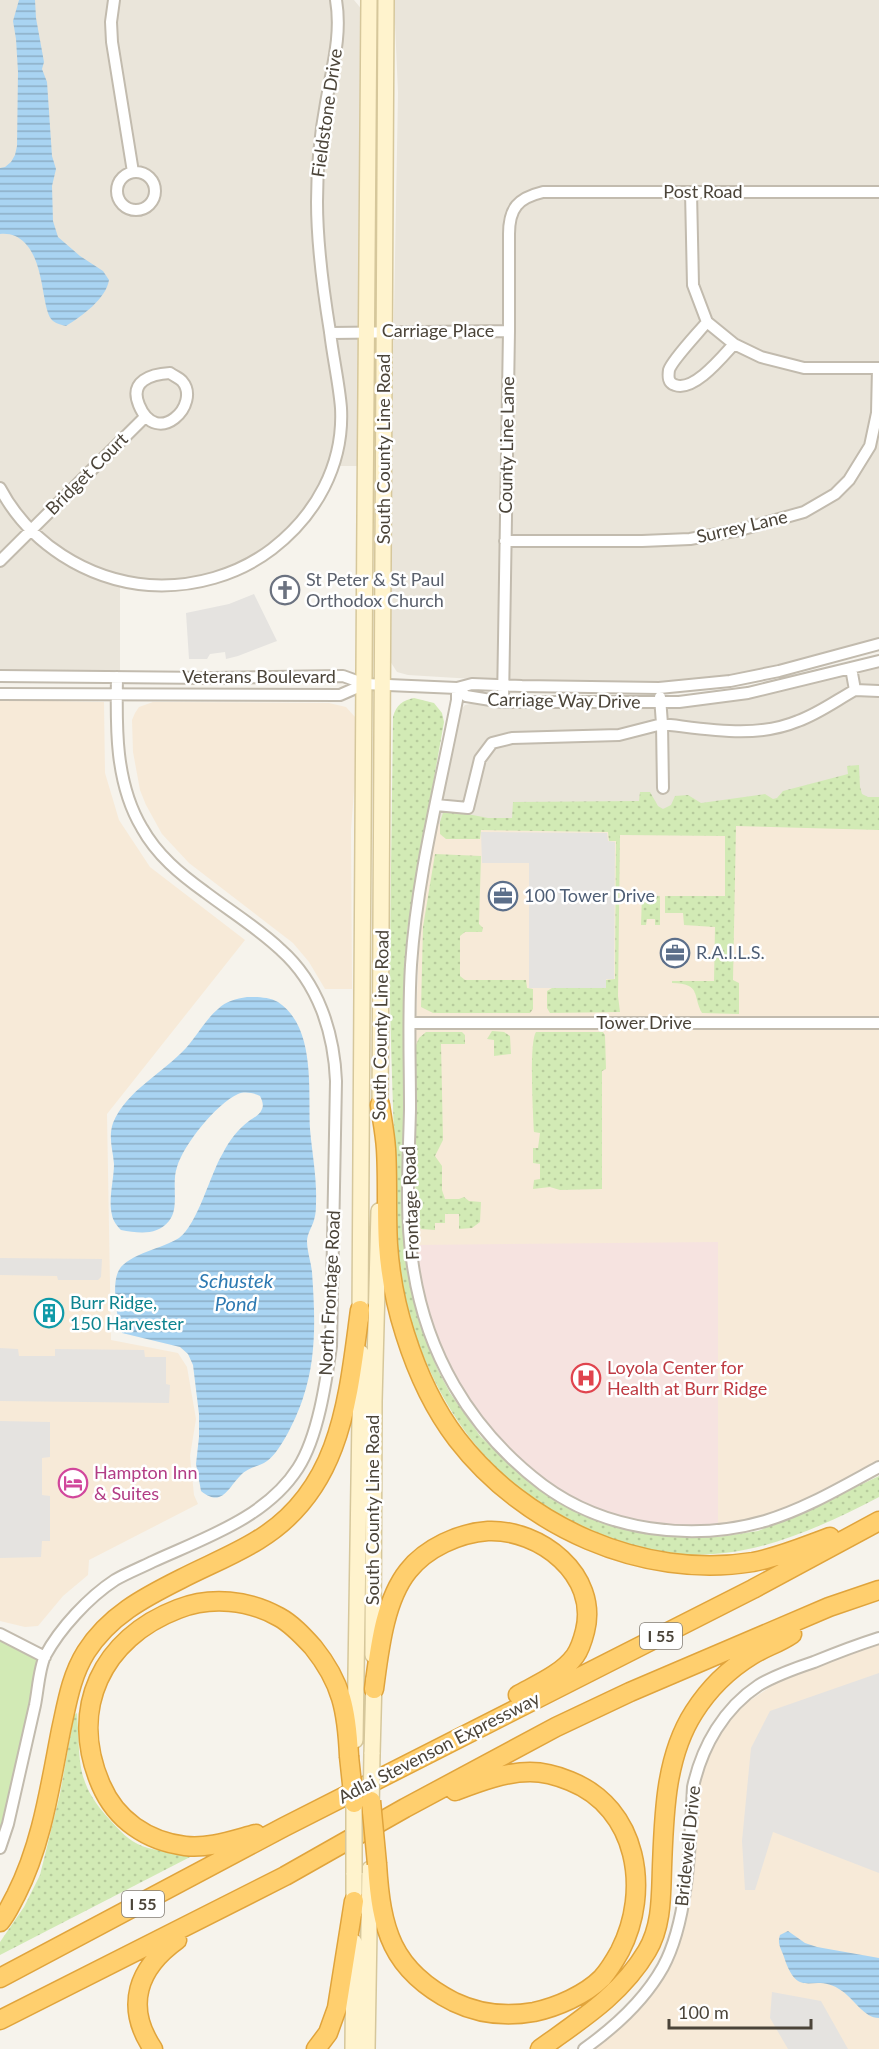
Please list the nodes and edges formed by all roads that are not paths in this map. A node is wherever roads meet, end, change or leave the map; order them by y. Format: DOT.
graph roads {
  1 [pos="114,0"];
  2 [pos="336,0"];
  3 [pos="369,0"];
  4 [pos="386,0"];
  5 [pos="133,172"];
  6 [pos="691,192"];
  7 [pos="879,192"];
  8 [pos="527,196"];
  9 [pos="707,322"];
  10 [pos="384,331"];
  11 [pos="509,331"];
  12 [pos="368,332"];
  13 [pos="330,333"];
  14 [pos="734,344"];
  15 [pos="878,368"];
  16 [pos="145,417"];
  17 [pos="0,488"];
  18 [pos="30,531"];
  19 [pos="505,541"];
  20 [pos="0,561"];
  21 [pos="879,645"];
  22 [pos="879,661"];
  23 [pos="851,668"];
  24 [pos="0,676"];
  25 [pos="117,677"];
  26 [pos="730,681"];
  27 [pos="365,684"];
  28 [pos="382,684"];
  29 [pos="504,685"];
  30 [pos="457,688"];
  31 [pos="659,688"];
  32 [pos="855,690"];
  33 [pos="879,691"];
  34 [pos="0,694"];
  35 [pos="117,696"];
  36 [pos="732,696"];
  37 [pos="503,702"];
  38 [pos="661,702"];
  39 [pos="662,724"];
  40 [pos="663,788"];
  41 [pos="436,805"];
  42 [pos="410,1023"];
  43 [pos="879,1023"];
  44 [pos="380,1105"];
  45 [pos="360,1310"];
  46 [pos="879,1467"];
  47 [pos="879,1520"];
  48 [pos="879,1590"];
  49 [pos="829,1607"];
  50 [pos="0,1634"];
  51 [pos="879,1638"];
  52 [pos="45,1657"];
  53 [pos="374,1689"];
  54 [pos="441,1748"];
  55 [pos="352,1756"];
  56 [pos="363,1802"];
  57 [pos="405,1808"];
  58 [pos="284,1827"];
  59 [pos="0,1848"];
  60 [pos="374,1865"];
  61 [pos="285,1876"];
  62 [pos="354,1901"];
  63 [pos="0,1922"];
  64 [pos="0,1978"];
  65 [pos="0,2020"];
  66 [pos="153,2049"];
  67 [pos="316,2049"];
  68 [pos="353,2049"];
  69 [pos="367,2049"];
  70 [pos="540,2049"];
  71 [pos="584,2049"];
  1 -- 5 [label="street"];
  2 -- 13 [label="street, Fieldstone Drive"];
  3 -- 12 [label="main road, South County Line Road"];
  4 -- 10 [label="main road, South County Line Road"];
  6 -- 7 [label="street, Post Road"];
  6 -- 8 [label="street, Post Road"];
  6 -- 9 [label="street"];
  8 -- 11 [label="street, County Line Lane"];
  9 -- 14 [label="street"];
  9 -- 14 [label="street"];
  10 -- 11 [label="street, Carriage Place"];
  10 -- 12 [label="street, Carriage Place"];
  10 -- 28 [label="main road, South County Line Road"];
  11 -- 19 [label="street, County Line Lane"];
  12 -- 13 [label="street"];
  12 -- 27 [label="main road, South County Line Road"];
  13 -- 18 [label="street, Fieldstone Drive"];
  14 -- 15 [label="street"];
  15 -- 19 [label="street, Surrey Lane"];
  16 -- 16 [label="street"];
  16 -- 18 [label="street, Bridget Court"];
  17 -- 18 [label="street, Fieldstone Drive"];
  18 -- 20 [label="street"];
  19 -- 29 [label="street, County Line Lane"];
  21 -- 26 [label="street, Carriage Way Drive"];
  22 -- 23 [label="street, Carriage Way Drive"];
  23 -- 32 [label="street"];
  23 -- 36 [label="street, Carriage Way Drive"];
  24 -- 25 [label="street, Veterans Boulevard"];
  25 -- 27 [label="street, Veterans Boulevard"];
  25 -- 35 [label="street, North Frontage Road"];
  26 -- 31 [label="street, Carriage Way Drive"];
  26 -- 36 [label="street"];
  27 -- 28 [label="street"];
  27 -- 35 [label="street, Veterans Boulevard"];
  27 -- 45 [label="main road, South County Line Road"];
  28 -- 30 [label="street"];
  28 -- 44 [label="main road, South County Line Road"];
  29 -- 30 [label="street, Carriage Way Drive"];
  29 -- 31 [label="street, Carriage Way Drive"];
  29 -- 37 [label="street, County Line Lane"];
  30 -- 37 [label="street, Carriage Way Drive"];
  30 -- 41 [label="street, Frontage Road"];
  31 -- 38 [label="street"];
  32 -- 33 [label="street"];
  32 -- 39 [label="street"];
  34 -- 35 [label="street, Veterans Boulevard"];
  35 -- 52 [label="street, North Frontage Road"];
  36 -- 38 [label="street, Carriage Way Drive"];
  37 -- 38 [label="street, Carriage Way Drive"];
  38 -- 39 [label="street"];
  39 -- 40 [label="street"];
  39 -- 41 [label="street"];
  41 -- 42 [label="street, Frontage Road"];
  42 -- 43 [label="street, Tower Drive"];
  42 -- 46 [label="street, Frontage Road"];
  44 -- 47 [label="highway"];
  44 -- 53 [label="main road, South County Line Road"];
  45 -- 55 [label="main road, South County Line Road"];
  45 -- 63 [label="highway"];
  47 -- 54 [label="highway, Adlai Stevenson Expressway / I 55"];
  48 -- 49 [label="highway, Adlai Stevenson Expressway / I 55"];
  49 -- 57 [label="highway, Adlai Stevenson Expressway / I 55"];
  49 -- 70 [label="highway"];
  50 -- 52 [label="street"];
  51 -- 71 [label="street, Bridewell Drive"];
  52 -- 59 [label="street, North Frontage Road"];
  53 -- 54 [label="highway"];
  53 -- 56 [label="main road, South County Line Road, bridge"];
  54 -- 58 [label="highway, Adlai Stevenson Expressway / I 55"];
  55 -- 56 [label="highway, bridge"];
  55 -- 58 [label="highway"];
  56 -- 60 [label="highway, bridge"];
  56 -- 62 [label="main road, South County Line Road, bridge"];
  57 -- 60 [label="highway"];
  57 -- 61 [label="highway, Adlai Stevenson Expressway / I 55"];
  58 -- 64 [label="highway, Adlai Stevenson Expressway / I 55"];
  60 -- 69 [label="main road"];
  61 -- 65 [label="highway, Adlai Stevenson Expressway / I 55"];
  61 -- 66 [label="highway"];
  62 -- 67 [label="highway"];
  62 -- 68 [label="main road, South County Line Road"];
}
